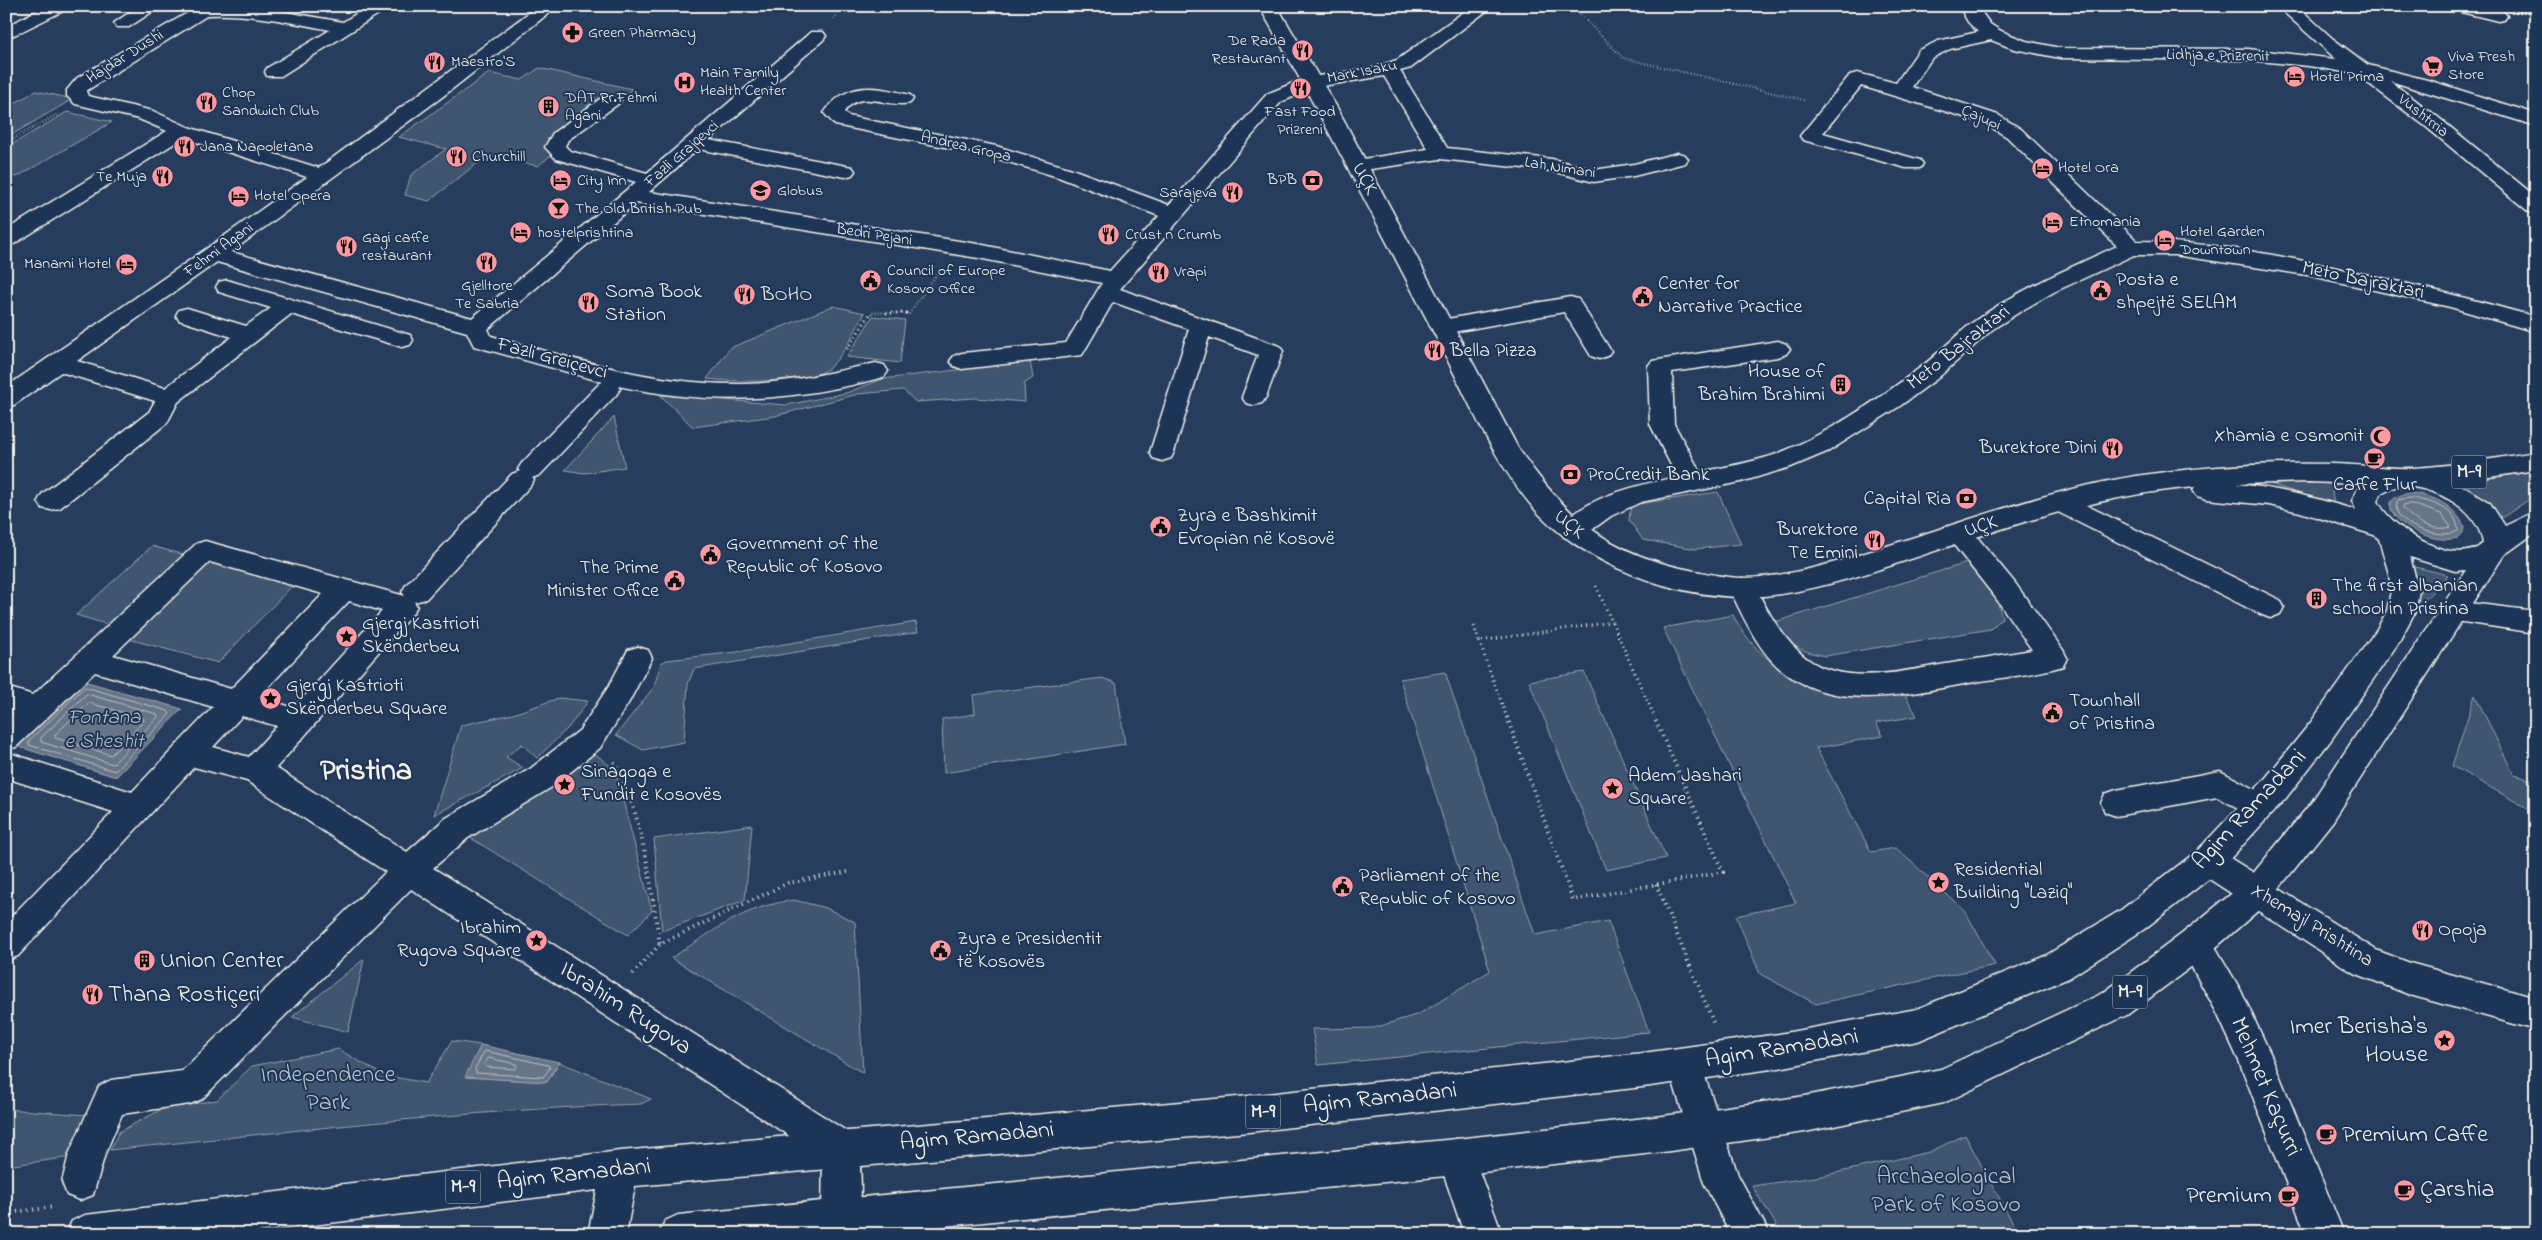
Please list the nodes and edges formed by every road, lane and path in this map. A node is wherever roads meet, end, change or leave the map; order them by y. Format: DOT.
graph roads {
  1 [pos="59,6"];
  2 [pos="152,6"];
  3 [pos="382,6"];
  4 [pos="549,6"];
  5 [pos="1268,6"];
  6 [pos="1484,6"];
  7 [pos="1572,6"];
  8 [pos="1968,6"];
  9 [pos="2286,6"];
  10 [pos="2459,6"];
  11 [pos="2498,16"];
  12 [pos="123,23"];
  13 [pos="347,28"];
  14 [pos="6,34"];
  15 [pos="1994,34"];
  16 [pos="817,36"];
  17 [pos="1389,69"];
  18 [pos="2364,70"];
  19 [pos="274,72"];
  20 [pos="1312,82"];
  21 [pos="1901,90"];
  22 [pos="903,99"];
  23 [pos="82,100"];
  24 [pos="610,100"];
  25 [pos="1834,107"];
  26 [pos="2536,120"];
  27 [pos="181,131"];
  28 [pos="6,143"];
  29 [pos="695,143"];
  30 [pos="1440,153"];
  31 [pos="1678,158"];
  32 [pos="1913,164"];
  33 [pos="1357,165"];
  34 [pos="845,171"];
  35 [pos="322,175"];
  36 [pos="651,180"];
  37 [pos="632,196"];
  38 [pos="2536,208"];
  39 [pos="1171,213"];
  40 [pos="6,216"];
  41 [pos="30,224"];
  42 [pos="6,239"];
  43 [pos="955,248"];
  44 [pos="2131,248"];
  45 [pos="214,254"];
  46 [pos="1111,285"];
  47 [pos="227,287"];
  48 [pos="288,306"];
  49 [pos="188,315"];
  50 [pos="2536,325"];
  51 [pos="1201,326"];
  52 [pos="476,327"];
  53 [pos="1442,327"];
  54 [pos="250,334"];
  55 [pos="402,340"];
  56 [pos="1778,349"];
  57 [pos="1599,350"];
  58 [pos="962,362"];
  59 [pos="58,363"];
  60 [pos="876,371"];
  61 [pos="826,381"];
  62 [pos="608,389"];
  63 [pos="169,397"];
  64 [pos="1254,397"];
  65 [pos="6,399"];
  66 [pos="1162,452"];
  67 [pos="2536,461"];
  68 [pos="2396,477"];
  69 [pos="1693,483"];
  70 [pos="2143,484"];
  71 [pos="51,501"];
  72 [pos="2061,502"];
  73 [pos="2536,520"];
  74 [pos="1573,530"];
  75 [pos="2386,532"];
  76 [pos="1959,534"];
  77 [pos="2495,548"];
  78 [pos="1596,586"];
  79 [pos="1742,588"];
  80 [pos="344,589"];
  81 [pos="416,592"];
  82 [pos="2270,607"];
  83 [pos="2453,612"];
  84 [pos="1612,622"];
  85 [pos="2536,622"];
  86 [pos="1474,626"];
  87 [pos="1479,641"];
  88 [pos="638,658"];
  89 [pos="90,659"];
  90 [pos="6,699"];
  91 [pos="237,702"];
  92 [pos="37,708"];
  93 [pos="300,721"];
  94 [pos="6,738"];
  95 [pos="590,739"];
  96 [pos="189,753"];
  97 [pos="6,765"];
  98 [pos="255,771"];
  99 [pos="2116,803"];
  100 [pos="2259,806"];
  101 [pos="139,807"];
  102 [pos="2208,862"];
  103 [pos="409,870"];
  104 [pos="852,870"];
  105 [pos="1656,884"];
  106 [pos="2257,892"];
  107 [pos="660,944"];
  108 [pos="2195,944"];
  109 [pos="6,945"];
  110 [pos="610,998"];
  111 [pos="2536,1014"];
  112 [pos="1729,1059"];
  113 [pos="1685,1065"];
  114 [pos="1704,1128"];
  115 [pos="841,1149"];
  116 [pos="1456,1157"];
  117 [pos="620,1170"];
  118 [pos="80,1182"];
  119 [pos="835,1226"];
  120 [pos="85,1234"];
  121 [pos="607,1234"];
  122 [pos="678,1234"];
  123 [pos="1482,1234"];
  124 [pos="1751,1234"];
  125 [pos="2325,1234"];
  1 -- 14 [label="street"];
  2 -- 12 [label="street"];
  3 -- 13 [label="street"];
  4 -- 35 [label="street, Fehmi Agani"];
  5 -- 20 [label="street, UÇK"];
  6 -- 17 [label="street, Mark Isaku"];
  7 -- 25 [label="path"];
  8 -- 15 [label="street, Lidhja e Prizrenit"];
  9 -- 18 [label="street, Vushtrria"];
  10 -- 11 [label="street"];
  13 -- 19 [label="street"];
  13 -- 23 [label="street, Hajdar Dushi"];
  15 -- 18 [label="street, Lidhja e Prizrenit"];
  15 -- 21 [label="street"];
  16 -- 29 [label="street, Fazli Grajqevci"];
  17 -- 20 [label="street, Mark Isaku"];
  17 -- 30 [label="street"];
  18 -- 26 [label="street, Lidhja e Prizrenit"];
  18 -- 38 [label="street, Vushtrria"];
  20 -- 33 [label="street, UÇK"];
  20 -- 39 [label="street"];
  21 -- 25 [label="street, Çajupi"];
  21 -- 44 [label="street, Çajupi"];
  22 -- 39 [label="street, Andrea Gropa"];
  23 -- 27 [label="street, Hajdar Dushi"];
  23 -- 28 [label="path"];
  24 -- 36 [label="street"];
  25 -- 32 [label="street"];
  27 -- 35 [label="street, Hajdar Dushi"];
  27 -- 41 [label="street"];
  29 -- 34 [label="street"];
  29 -- 36 [label="street, Fazli Grajqevci"];
  30 -- 31 [label="street, Lah Nimani"];
  30 -- 33 [label="street, Lah Nimani"];
  33 -- 53 [label="street, UÇK"];
  35 -- 45 [label="street, Fehmi Agani"];
  36 -- 37 [label="street, Fazli Grajqevci"];
  37 -- 43 [label="street, Bedri Pejani"];
  37 -- 52 [label="street, Fazli Grajqevci"];
  39 -- 46 [label="street"];
  40 -- 41 [label="street"];
  41 -- 42 [label="street"];
  43 -- 46 [label="street, Bedri Pejani"];
  43 -- 61 [label="path"];
  44 -- 50 [label="street, Meto Bajraktari"];
  44 -- 69 [label="street, Meto Bajraktari"];
  45 -- 52 [label="street, Fazli Greiçevci"];
  45 -- 59 [label="street, Fehmi Agani"];
  46 -- 51 [label="street, Bedri Pejani"];
  46 -- 58 [label="street"];
  47 -- 48 [label="street"];
  48 -- 54 [label="street"];
  48 -- 55 [label="street"];
  49 -- 54 [label="street"];
  51 -- 64 [label="street, Bedri Pejani"];
  51 -- 66 [label="street"];
  52 -- 61 [label="street, Fazli Greiçevci"];
  53 -- 57 [label="street"];
  53 -- 74 [label="street, UÇK"];
  54 -- 63 [label="street"];
  56 -- 69 [label="street"];
  59 -- 63 [label="street"];
  59 -- 65 [label="street, Fehmi Agani"];
  60 -- 61 [label="street, Fazli Greiçevci"];
  62 -- 81 [label="street"];
  63 -- 71 [label="street"];
  67 -- 68 [label="street, M-9"];
  68 -- 70 [label="street, UÇK"];
  68 -- 75 [label="street, Agim Ramadani / M-9"];
  68 -- 77 [label="street, UÇK / M-9"];
  69 -- 74 [label="street, Meto Bajraktari"];
  70 -- 72 [label="street, UÇK"];
  70 -- 75 [label="street, UÇK"];
  72 -- 76 [label="street, UÇK"];
  72 -- 82 [label="street"];
  73 -- 77 [label="street, M-9"];
  74 -- 79 [label="street, UÇK"];
  75 -- 77 [label="street, M-9"];
  75 -- 100 [label="street, Agim Ramadani / M-9"];
  76 -- 79 [label="street, UÇK"];
  76 -- 79 [label="street"];
  77 -- 83 [label="street, M-9"];
  78 -- 84 [label="path"];
  80 -- 89 [label="street"];
  80 -- 91 [label="street"];
  80 -- 93 [label="street"];
  83 -- 85 [label="street"];
  83 -- 106 [label="street, M-9"];
  84 -- 87 [label="path"];
  84 -- 105 [label="path"];
  86 -- 87 [label="path"];
  87 -- 105 [label="path"];
  88 -- 95 [label="street"];
  89 -- 91 [label="street"];
  89 -- 92 [label="street"];
  90 -- 92 [label="street"];
  91 -- 93 [label="street"];
  91 -- 96 [label="street"];
  92 -- 94 [label="street"];
  93 -- 98 [label="street"];
  95 -- 103 [label="street"];
  95 -- 107 [label="path"];
  96 -- 98 [label="street"];
  96 -- 101 [label="street"];
  97 -- 101 [label="street"];
  98 -- 103 [label="street"];
  99 -- 100 [label="street"];
  100 -- 102 [label="street, Agim Ramadani / M-9"];
  101 -- 109 [label="street"];
  102 -- 106 [label="street, Xhemajl Prishtina"];
  102 -- 112 [label="street, Agim Ramadani / M-9"];
  103 -- 110 [label="street, Ibrahim Rugova"];
  103 -- 118 [label="street"];
  104 -- 107 [label="path"];
  105 -- 112 [label="path"];
  106 -- 108 [label="street, M-9"];
  106 -- 111 [label="street, Xhemajl Prishtina"];
  107 -- 110 [label="path"];
  108 -- 114 [label="street, M-9"];
  108 -- 125 [label="street, Mehmet Kaçurri"];
  110 -- 115 [label="street, Ibrahim Rugova"];
  112 -- 113 [label="street, Agim Ramadani / M-9"];
  113 -- 114 [label="street"];
  113 -- 115 [label="street, Agim Ramadani / M-9"];
  114 -- 116 [label="street, M-9"];
  114 -- 124 [label="street"];
  115 -- 117 [label="street, Agim Ramadani / M-9"];
  115 -- 119 [label="street"];
  116 -- 119 [label="street, M-9"];
  116 -- 123 [label="street"];
  117 -- 120 [label="street, Agim Ramadani / M-9"];
  117 -- 121 [label="street"];
  119 -- 122 [label="street, M-9"];
}
